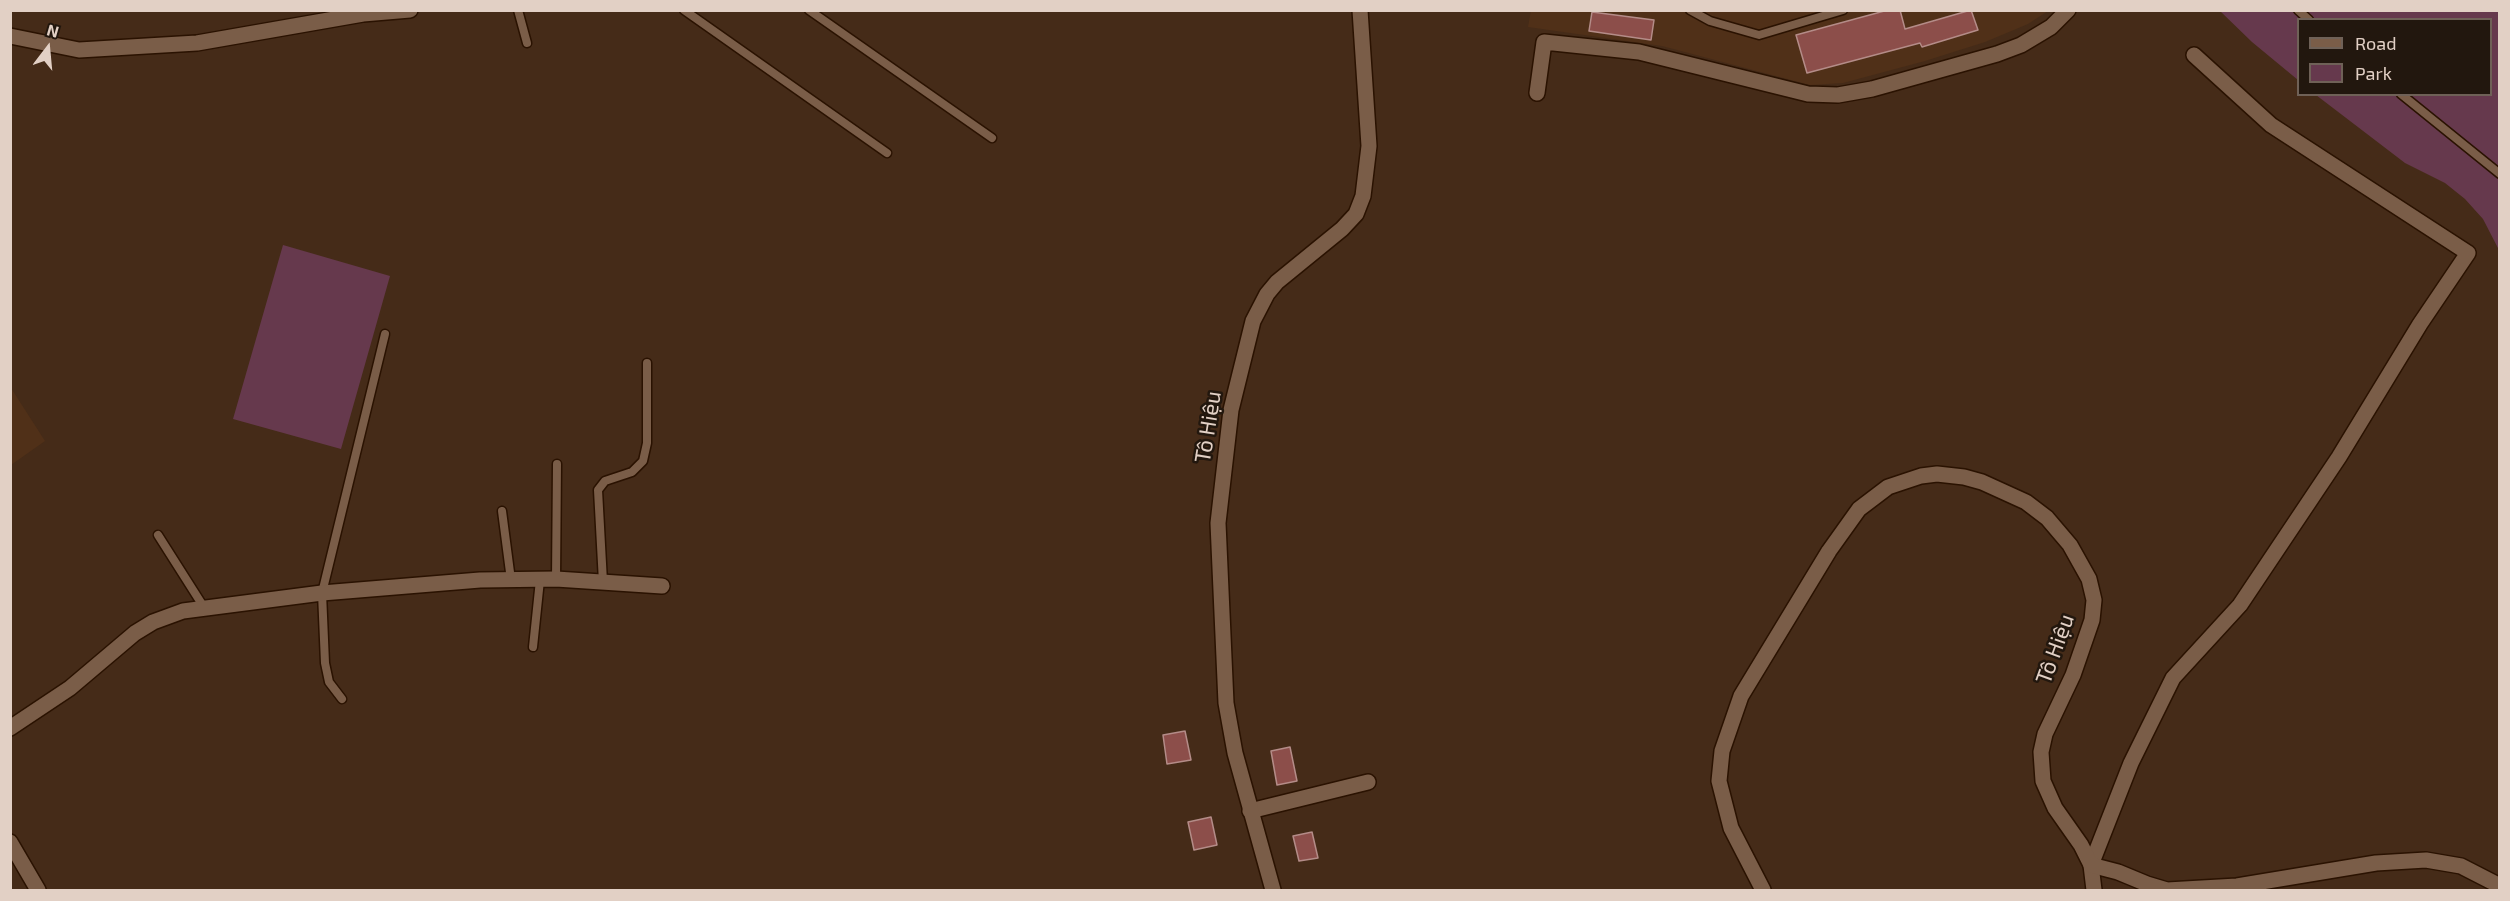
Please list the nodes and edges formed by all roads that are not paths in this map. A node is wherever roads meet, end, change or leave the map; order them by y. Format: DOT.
graph roads {
  1 [pos="410,10"];
  2 [pos="518,10"];
  3 [pos="684,10"];
  4 [pos="809,10"];
  5 [pos="1360,10"];
  6 [pos="1690,10"];
  7 [pos="1844,10"];
  8 [pos="2068,10"];
  9 [pos="10,36"];
  10 [pos="527,43"];
  11 [pos="2194,55"];
  12 [pos="1537,93"];
  13 [pos="2403,96"];
  14 [pos="992,138"];
  15 [pos="887,153"];
  16 [pos="2499,174"];
  17 [pos="386,334"];
  18 [pos="647,363"];
  19 [pos="557,464"];
  20 [pos="502,511"];
  21 [pos="158,535"];
  22 [pos="556,579"];
  23 [pos="511,580"];
  24 [pos="540,580"];
  25 [pos="603,582"];
  26 [pos="662,586"];
  27 [pos="322,593"];
  28 [pos="205,609"];
  29 [pos="533,647"];
  30 [pos="342,699"];
  31 [pos="10,728"];
  32 [pos="1368,782"];
  33 [pos="1250,811"];
  34 [pos="10,842"];
  35 [pos="2091,865"];
  36 [pos="2499,886"];
  37 [pos="2237,888"];
  38 [pos="38,891"];
  39 [pos="1273,891"];
  40 [pos="1763,891"];
  41 [pos="2094,891"];
  1 -- 9 [label="street"];
  2 -- 10 [label="lane"];
  3 -- 15 [label="lane"];
  4 -- 14 [label="lane"];
  5 -- 33 [label="street, Tô Hiệu"];
  6 -- 7 [label="lane"];
  8 -- 12 [label="street"];
  11 -- 35 [label="street"];
  13 -- 16 [label="lane"];
  17 -- 27 [label="lane"];
  18 -- 25 [label="lane"];
  19 -- 22 [label="lane"];
  20 -- 23 [label="lane"];
  21 -- 28 [label="lane"];
  22 -- 24 [label="street"];
  22 -- 25 [label="street"];
  23 -- 24 [label="street"];
  23 -- 27 [label="street"];
  24 -- 29 [label="lane"];
  25 -- 26 [label="street"];
  27 -- 28 [label="street"];
  27 -- 30 [label="lane"];
  28 -- 31 [label="street"];
  32 -- 33 [label="street"];
  33 -- 39 [label="street, Tô Hiệu"];
  34 -- 38 [label="street"];
  35 -- 37 [label="street"];
  35 -- 40 [label="street, Tô Hiệu"];
  35 -- 41 [label="street"];
  36 -- 37 [label="street"];
}
